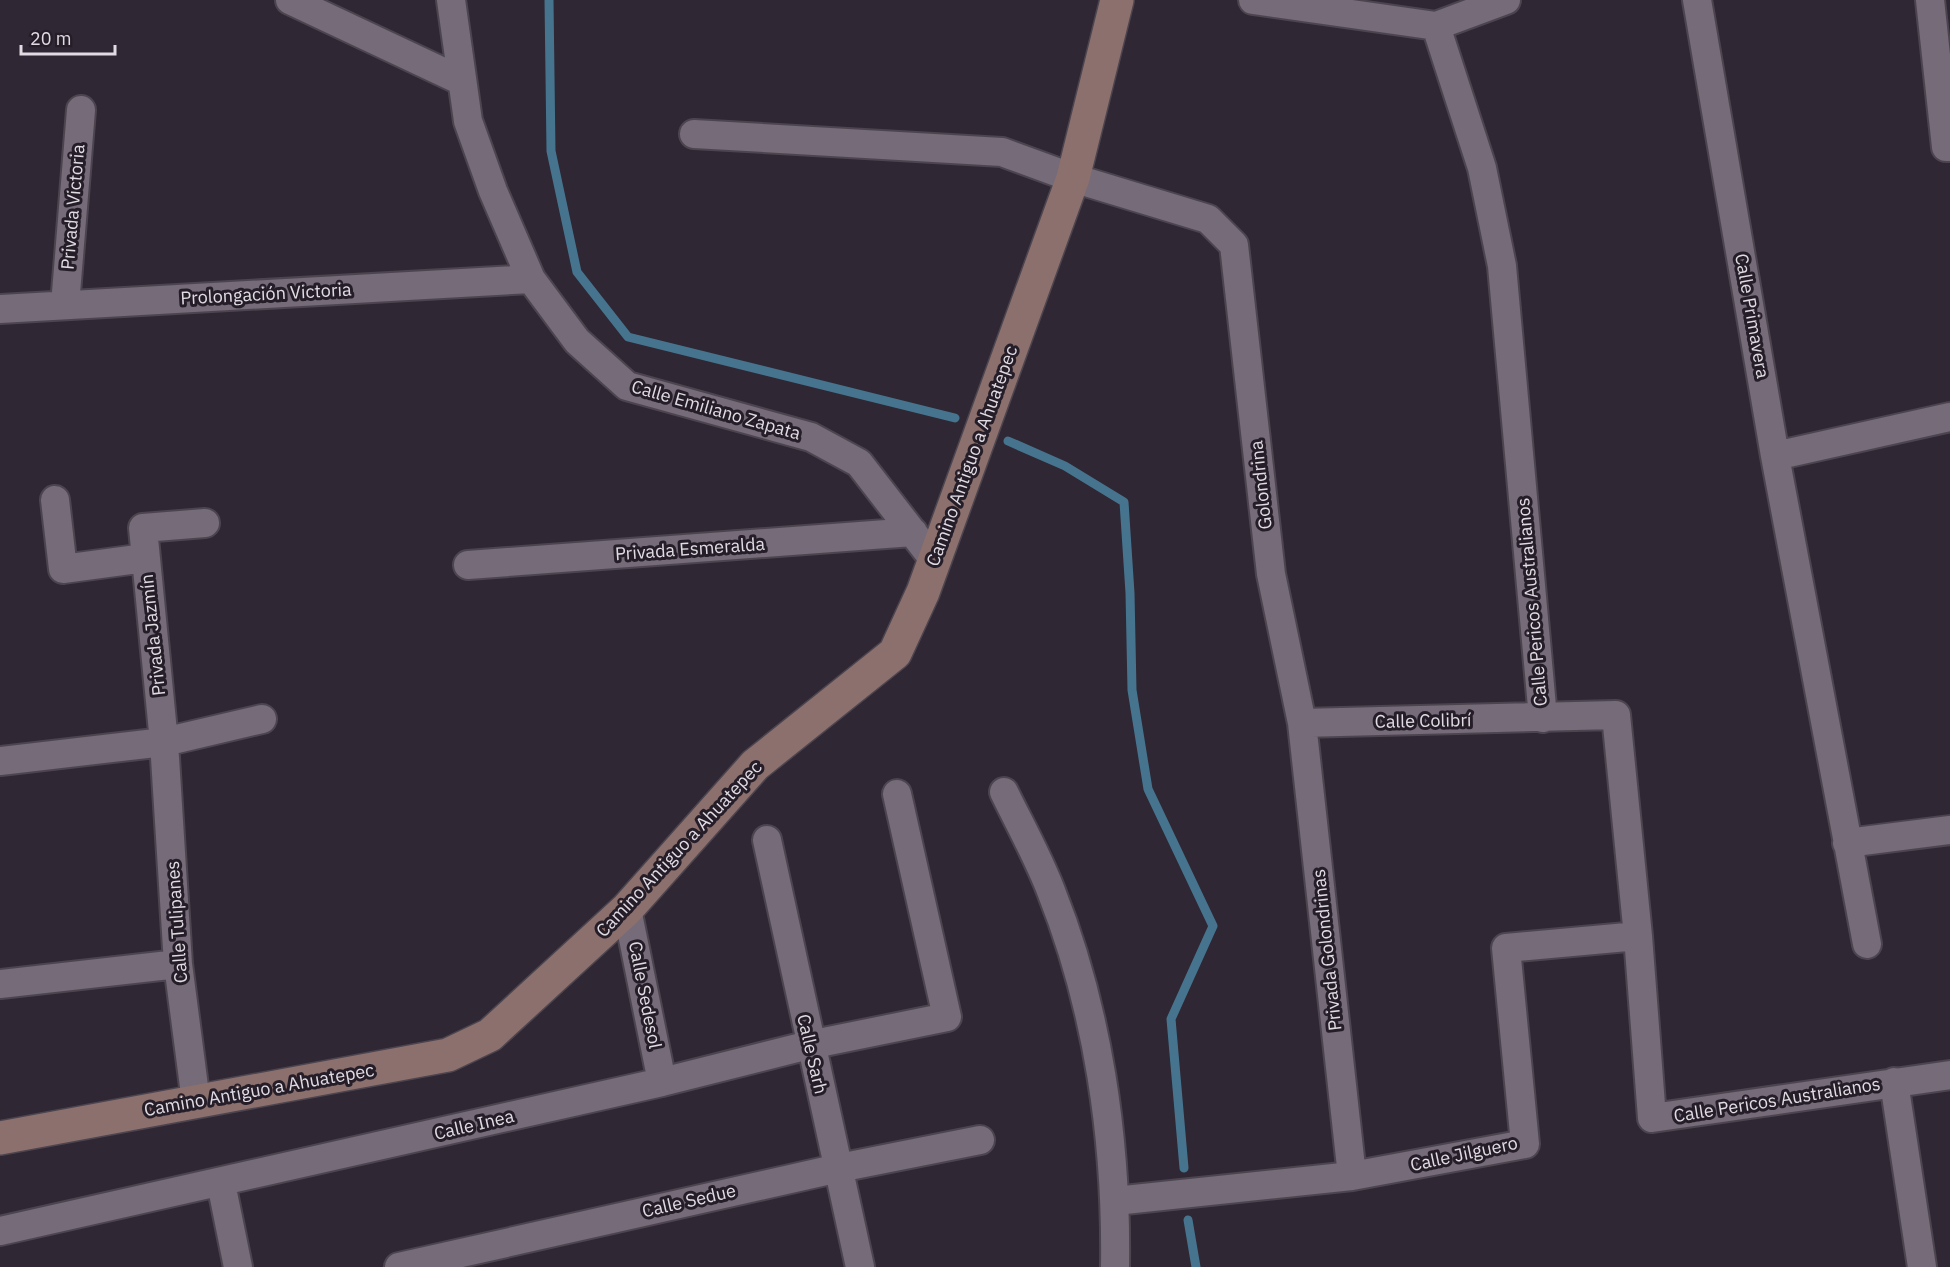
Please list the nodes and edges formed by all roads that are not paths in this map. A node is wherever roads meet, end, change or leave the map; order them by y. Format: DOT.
graph roads {
  1 [pos="290,0"];
  2 [pos="451,0"];
  3 [pos="1118,0"];
  4 [pos="1253,0"];
  5 [pos="1506,0"];
  6 [pos="1697,0"];
  7 [pos="1930,0"];
  8 [pos="1436,26"];
  9 [pos="462,81"];
  10 [pos="81,110"];
  11 [pos="694,134"];
  12 [pos="1950,147"];
  13 [pos="1073,178"];
  14 [pos="531,279"];
  15 [pos="64,305"];
  16 [pos="0,309"];
  17 [pos="1950,417"];
  18 [pos="1775,456"];
  19 [pos="55,500"];
  20 [pos="206,523"];
  21 [pos="913,532"];
  22 [pos="145,558"];
  23 [pos="934,560"];
  24 [pos="468,565"];
  25 [pos="1543,718"];
  26 [pos="262,719"];
  27 [pos="1302,723"];
  28 [pos="164,742"];
  29 [pos="0,760"];
  30 [pos="1004,792"];
  31 [pos="897,794"];
  32 [pos="1950,831"];
  33 [pos="767,840"];
  34 [pos="1847,843"];
  35 [pos="627,909"];
  36 [pos="1638,936"];
  37 [pos="1867,944"];
  38 [pos="178,964"];
  39 [pos="0,984"];
  40 [pos="809,1045"];
  41 [pos="1950,1075"];
  42 [pos="662,1082"];
  43 [pos="1894,1082"];
  44 [pos="196,1102"];
  45 [pos="0,1138"];
  46 [pos="980,1140"];
  47 [pos="839,1168"];
  48 [pos="1352,1176"];
  49 [pos="222,1183"];
  50 [pos="1115,1201"];
  51 [pos="0,1231"];
  52 [pos="1120,1262"];
  53 [pos="238,1267"];
  54 [pos="399,1267"];
  55 [pos="860,1267"];
  56 [pos="1922,1267"];
  1 -- 9 [label="street"];
  2 -- 9 [label="street, Calle Emiliano Zapata"];
  3 -- 13 [label="street, Camino Antiguo a Ahuatepec"];
  4 -- 8 [label="street"];
  5 -- 8 [label="street"];
  6 -- 18 [label="street, Calle Primavera"];
  7 -- 12 [label="street"];
  8 -- 25 [label="street, Calle Pericos Australianos"];
  9 -- 14 [label="street, Calle Emiliano Zapata"];
  10 -- 15 [label="street, Privada Victoria"];
  11 -- 13 [label="street"];
  13 -- 23 [label="street, Camino Antiguo a Ahuatepec"];
  13 -- 27 [label="street, Golondrina"];
  14 -- 15 [label="street, Prolongación Victoria"];
  14 -- 21 [label="street, Calle Emiliano Zapata"];
  15 -- 16 [label="street, Prolongación Victoria"];
  17 -- 18 [label="street"];
  18 -- 34 [label="street, Calle Primavera"];
  19 -- 22 [label="street"];
  20 -- 22 [label="street, Privada Jazmín"];
  21 -- 23 [label="street, Calle Emiliano Zapata"];
  21 -- 24 [label="street, Privada Esmeralda"];
  22 -- 28 [label="street, Privada Jazmín"];
  23 -- 35 [label="street, Camino Antiguo a Ahuatepec"];
  25 -- 27 [label="street, Calle Colibrí"];
  25 -- 36 [label="street, Calle Pericos Australianos"];
  26 -- 28 [label="street"];
  27 -- 48 [label="street, Privada Golondrinas"];
  28 -- 29 [label="street"];
  28 -- 38 [label="street, Calle Tulipanes"];
  30 -- 50 [label="street"];
  31 -- 40 [label="street, Calle Inea"];
  32 -- 34 [label="street"];
  33 -- 40 [label="street, Calle Sarh"];
  34 -- 37 [label="street, Calle Primavera"];
  35 -- 42 [label="street, Calle Sedesol"];
  35 -- 44 [label="street, Camino Antiguo a Ahuatepec"];
  36 -- 43 [label="street, Calle Pericos Australianos"];
  36 -- 48 [label="street, Calle Jilguero"];
  38 -- 39 [label="street"];
  38 -- 44 [label="street, Calle Tulipanes"];
  40 -- 42 [label="street, Calle Inea"];
  40 -- 47 [label="street, Calle Sarh"];
  41 -- 43 [label="street"];
  42 -- 49 [label="street, Calle Inea"];
  43 -- 56 [label="street"];
  44 -- 45 [label="street, Camino Antiguo a Ahuatepec"];
  46 -- 47 [label="street, Calle Sedue"];
  47 -- 54 [label="street, Calle Sedue"];
  47 -- 55 [label="street, Calle Sarh"];
  48 -- 50 [label="street, Calle Jilguero"];
  49 -- 51 [label="street, Calle Inea"];
  49 -- 53 [label="street"];
  50 -- 52 [label="street"];
}
